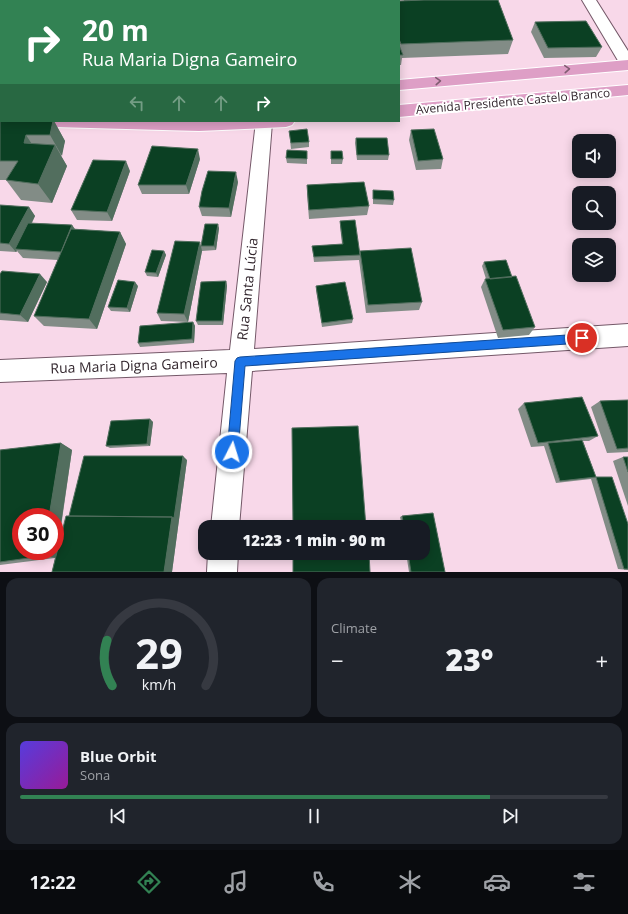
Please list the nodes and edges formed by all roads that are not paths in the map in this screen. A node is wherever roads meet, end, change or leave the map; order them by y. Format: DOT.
graph roads {
  1 [pos="589,0"];
  2 [pos="628,65"];
  3 [pos="469,79"];
  4 [pos="400,85"];
  5 [pos="628,90"];
  6 [pos="483,105"];
  7 [pos="400,111"];
  8 [pos="79,122"];
  9 [pos="274,122"];
  10 [pos="263,123"];
  11 [pos="628,335"];
  12 [pos="240,361"];
  13 [pos="0,371"];
  14 [pos="227,520"];
  15 [pos="223,560"];
  16 [pos="222,572"];
  1 -- 2 [label="street"];
  3 -- 2 [label="main road, Avenida Presidente Castelo Branco, one-way"];
  4 -- 3 [label="main road, Avenida Presidente Castelo Branco, one-way"];
  3 -- 6 [label="main road"];
  5 -- 6 [label="main road, Avenida Presidente Castelo Branco"];
  6 -- 7 [label="main road, Avenida Presidente Castelo Branco"];
  8 -- 10 [label="main road"];
  9 -- 10 [label="main road"];
  10 -- 12 [label="street, Rua Santa Lúcia"];
  11 -- 12 [label="street, Rua Maria Digna Gameiro"];
  12 -- 13 [label="street, Rua Maria Digna Gameiro"];
  12 -- 14 [label="street, Rua Santa Lúcia"];
  15 -- 16 [label="street"];
}
